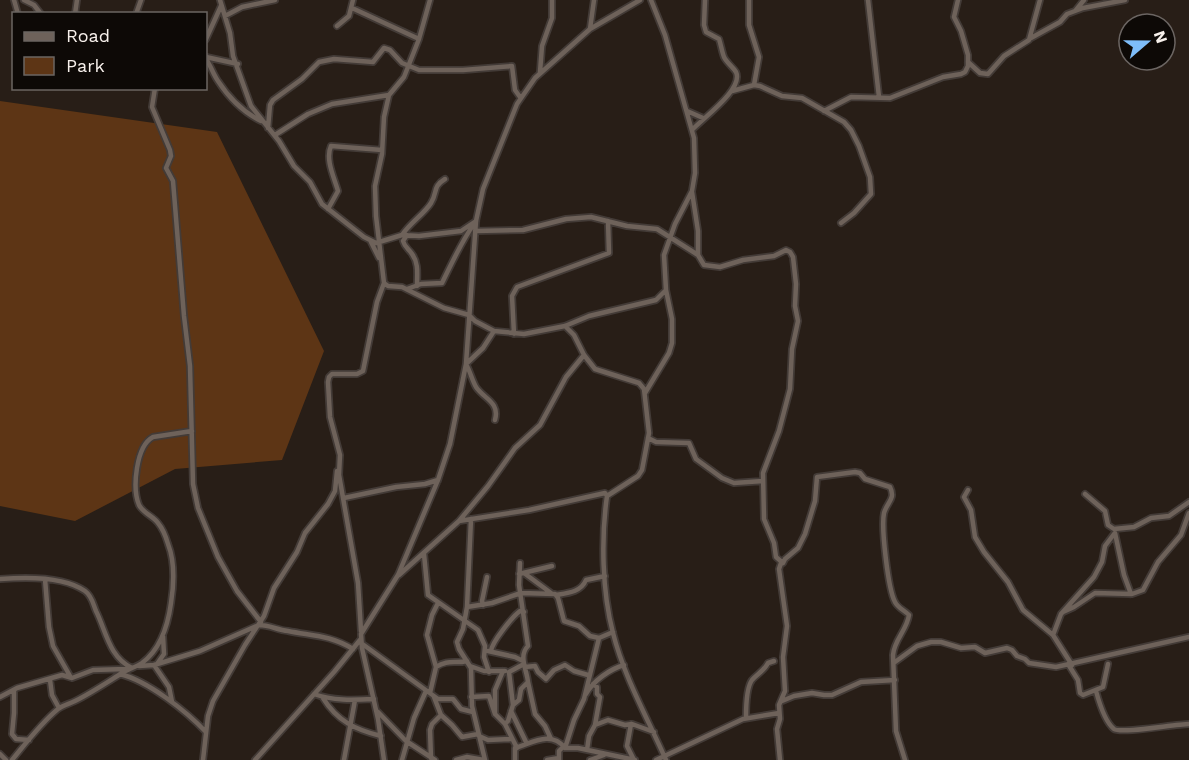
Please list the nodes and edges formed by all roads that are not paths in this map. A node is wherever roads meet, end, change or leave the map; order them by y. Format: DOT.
graph roads {
  1 [pos="24,0"];
  2 [pos="275,0"];
  3 [pos="353,0"];
  4 [pos="430,0"];
  5 [pos="552,0"];
  6 [pos="594,0"];
  7 [pos="640,0"];
  8 [pos="651,0"];
  9 [pos="705,0"];
  10 [pos="749,0"];
  11 [pos="868,0"];
  12 [pos="958,0"];
  13 [pos="1040,0"];
  14 [pos="1084,0"];
  15 [pos="1125,0"];
  16 [pos="221,2"];
  17 [pos="352,8"];
  18 [pos="1076,10"];
  19 [pos="39,12"];
  20 [pos="225,16"];
  21 [pos="338,26"];
  22 [pos="591,29"];
  23 [pos="207,37"];
  24 [pos="1031,38"];
  25 [pos="419,39"];
  26 [pos="207,58"];
  27 [pos="207,60"];
  28 [pos="968,62"];
  29 [pos="238,64"];
  30 [pos="408,66"];
  31 [pos="540,72"];
  32 [pos="754,85"];
  33 [pos="155,90"];
  34 [pos="732,91"];
  35 [pos="389,95"];
  36 [pos="879,97"];
  37 [pos="520,98"];
  38 [pos="687,111"];
  39 [pos="824,111"];
  40 [pos="703,118"];
  41 [pos="264,123"];
  42 [pos="268,128"];
  43 [pos="692,130"];
  44 [pos="274,135"];
  45 [pos="382,150"];
  46 [pos="445,178"];
  47 [pos="692,191"];
  48 [pos="328,209"];
  49 [pos="476,221"];
  50 [pos="608,221"];
  51 [pos="841,223"];
  52 [pos="475,231"];
  53 [pos="404,235"];
  54 [pos="671,238"];
  55 [pos="371,242"];
  56 [pos="380,244"];
  57 [pos="698,255"];
  58 [pos="381,264"];
  59 [pos="384,284"];
  60 [pos="417,286"];
  61 [pos="407,289"];
  62 [pos="666,290"];
  63 [pos="469,315"];
  64 [pos="565,326"];
  65 [pos="494,331"];
  66 [pos="514,334"];
  67 [pos="584,355"];
  68 [pos="466,364"];
  69 [pos="645,393"];
  70 [pos="495,420"];
  71 [pos="192,431"];
  72 [pos="648,438"];
  73 [pos="340,460"];
  74 [pos="438,480"];
  75 [pos="763,481"];
  76 [pos="968,490"];
  77 [pos="1085,494"];
  78 [pos="607,496"];
  79 [pos="344,498"];
  80 [pos="1189,502"];
  81 [pos="1189,513"];
  82 [pos="471,519"];
  83 [pos="459,520"];
  84 [pos="1118,528"];
  85 [pos="1114,534"];
  86 [pos="424,554"];
  87 [pos="520,563"];
  88 [pos="783,563"];
  89 [pos="552,566"];
  90 [pos="522,573"];
  91 [pos="398,575"];
  92 [pos="604,576"];
  93 [pos="487,577"];
  94 [pos="0,579"];
  95 [pos="45,579"];
  96 [pos="521,593"];
  97 [pos="554,594"];
  98 [pos="1131,594"];
  99 [pos="438,603"];
  100 [pos="483,605"];
  101 [pos="467,607"];
  102 [pos="524,612"];
  103 [pos="1063,612"];
  104 [pos="464,622"];
  105 [pos="260,623"];
  106 [pos="613,632"];
  107 [pos="163,634"];
  108 [pos="1053,635"];
  109 [pos="1189,637"];
  110 [pos="598,638"];
  111 [pos="361,639"];
  112 [pos="353,649"];
  113 [pos="488,650"];
  114 [pos="774,661"];
  115 [pos="894,662"];
  116 [pos="469,664"];
  117 [pos="524,664"];
  118 [pos="1108,664"];
  119 [pos="156,665"];
  120 [pos="624,665"];
  121 [pos="1070,665"];
  122 [pos="436,666"];
  123 [pos="132,668"];
  124 [pos="503,671"];
  125 [pos="510,671"];
  126 [pos="489,672"];
  127 [pos="120,674"];
  128 [pos="588,675"];
  129 [pos="70,678"];
  130 [pos="50,680"];
  131 [pos="895,680"];
  132 [pos="528,682"];
  133 [pos="593,684"];
  134 [pos="14,690"];
  135 [pos="1096,691"];
  136 [pos="430,693"];
  137 [pos="314,694"];
  138 [pos="0,697"];
  139 [pos="471,697"];
  140 [pos="324,698"];
  141 [pos="374,699"];
  142 [pos="584,699"];
  143 [pos="356,700"];
  144 [pos="782,701"];
  145 [pos="172,702"];
  146 [pos="60,708"];
  147 [pos="512,708"];
  148 [pos="376,710"];
  149 [pos="473,712"];
  150 [pos="779,713"];
  151 [pos="495,714"];
  152 [pos="441,715"];
  153 [pos="746,718"];
  154 [pos="505,724"];
  155 [pos="631,724"];
  156 [pos="1189,724"];
  157 [pos="595,725"];
  158 [pos="350,726"];
  159 [pos="206,732"];
  160 [pos="654,732"];
  161 [pos="479,735"];
  162 [pos="381,736"];
  163 [pos="511,739"];
  164 [pos="551,739"];
  165 [pos="29,740"];
  166 [pos="406,741"];
  167 [pos="526,742"];
  168 [pos="564,747"];
  169 [pos="517,748"];
  170 [pos="586,750"];
  171 [pos="0,754"];
  172 [pos="604,755"];
  173 [pos="433,759"];
  174 [pos="559,759"];
  175 [pos="665,759"];
  176 [pos="6,760"];
  177 [pos="12,760"];
  178 [pos="203,760"];
  179 [pos="255,760"];
  180 [pos="344,760"];
  181 [pos="384,760"];
  182 [pos="402,760"];
  183 [pos="456,760"];
  184 [pos="484,760"];
  185 [pos="515,760"];
  186 [pos="547,760"];
  187 [pos="590,760"];
  188 [pos="634,760"];
  189 [pos="656,760"];
  190 [pos="780,760"];
  191 [pos="905,760"];
  1 -- 19 [label="street"];
  2 -- 20 [label="street"];
  3 -- 17 [label="street"];
  4 -- 25 [label="street"];
  5 -- 31 [label="street"];
  6 -- 22 [label="street"];
  7 -- 22 [label="street"];
  8 -- 38 [label="street"];
  9 -- 34 [label="street"];
  10 -- 32 [label="street"];
  11 -- 36 [label="street"];
  12 -- 28 [label="street"];
  13 -- 24 [label="street"];
  14 -- 18 [label="street"];
  15 -- 18 [label="street"];
  16 -- 20 [label="street"];
  16 -- 23 [label="street"];
  17 -- 21 [label="street"];
  17 -- 25 [label="street"];
  18 -- 24 [label="street"];
  20 -- 29 [label="street"];
  22 -- 31 [label="street"];
  24 -- 28 [label="street"];
  25 -- 30 [label="street"];
  26 -- 29 [label="street"];
  27 -- 41 [label="street"];
  28 -- 36 [label="street"];
  29 -- 41 [label="street"];
  30 -- 35 [label="street"];
  30 -- 37 [label="street"];
  30 -- 42 [label="street"];
  31 -- 37 [label="street"];
  32 -- 34 [label="street"];
  32 -- 39 [label="street"];
  33 -- 71 [label="street"];
  34 -- 40 [label="street"];
  35 -- 44 [label="street"];
  35 -- 45 [label="street"];
  36 -- 39 [label="street"];
  37 -- 49 [label="street"];
  38 -- 40 [label="street"];
  38 -- 43 [label="street"];
  39 -- 51 [label="street"];
  40 -- 43 [label="street"];
  41 -- 42 [label="street"];
  42 -- 44 [label="street"];
  43 -- 47 [label="street"];
  44 -- 48 [label="street"];
  45 -- 48 [label="street"];
  45 -- 56 [label="street"];
  46 -- 53 [label="street"];
  47 -- 54 [label="street"];
  47 -- 57 [label="street"];
  48 -- 55 [label="street"];
  49 -- 52 [label="street"];
  49 -- 53 [label="street"];
  49 -- 60 [label="street"];
  50 -- 52 [label="street"];
  50 -- 54 [label="street"];
  50 -- 66 [label="street"];
  52 -- 63 [label="street"];
  53 -- 56 [label="street"];
  53 -- 60 [label="street"];
  54 -- 57 [label="street"];
  54 -- 62 [label="street"];
  55 -- 56 [label="street"];
  55 -- 58 [label="street"];
  56 -- 58 [label="street"];
  57 -- 75 [label="street"];
  58 -- 59 [label="street"];
  59 -- 61 [label="street"];
  59 -- 73 [label="street"];
  60 -- 61 [label="street"];
  61 -- 63 [label="street"];
  62 -- 64 [label="street"];
  62 -- 69 [label="street"];
  63 -- 65 [label="street"];
  63 -- 68 [label="street"];
  64 -- 66 [label="street"];
  64 -- 67 [label="street"];
  65 -- 66 [label="street"];
  65 -- 68 [label="street"];
  67 -- 69 [label="street"];
  67 -- 83 [label="street"];
  68 -- 70 [label="street"];
  68 -- 74 [label="street"];
  69 -- 72 [label="street"];
  71 -- 105 [label="street"];
  71 -- 107 [label="street"];
  72 -- 75 [label="street"];
  72 -- 78 [label="street"];
  73 -- 79 [label="street"];
  73 -- 105 [label="street"];
  74 -- 79 [label="street"];
  74 -- 91 [label="street"];
  75 -- 88 [label="street"];
  76 -- 108 [label="street"];
  77 -- 84 [label="street"];
  78 -- 82 [label="street"];
  78 -- 92 [label="street"];
  79 -- 111 [label="street"];
  80 -- 84 [label="street"];
  81 -- 98 [label="street"];
  82 -- 83 [label="street"];
  82 -- 101 [label="street"];
  83 -- 86 [label="street"];
  84 -- 85 [label="street"];
  85 -- 98 [label="street"];
  85 -- 103 [label="street"];
  86 -- 91 [label="street"];
  86 -- 99 [label="street"];
  87 -- 90 [label="street"];
  88 -- 115 [label="street"];
  88 -- 144 [label="street"];
  89 -- 90 [label="street"];
  90 -- 96 [label="street"];
  90 -- 97 [label="street"];
  91 -- 111 [label="street"];
  92 -- 97 [label="street"];
  92 -- 106 [label="street"];
  93 -- 100 [label="street"];
  94 -- 95 [label="street"];
  95 -- 123 [label="street"];
  95 -- 129 [label="street"];
  96 -- 97 [label="street"];
  96 -- 100 [label="street"];
  96 -- 102 [label="street"];
  97 -- 110 [label="street"];
  98 -- 103 [label="street"];
  99 -- 104 [label="street"];
  99 -- 122 [label="street"];
  100 -- 101 [label="street"];
  101 -- 104 [label="street"];
  102 -- 113 [label="street"];
  102 -- 117 [label="street"];
  103 -- 108 [label="street"];
  104 -- 113 [label="street"];
  104 -- 116 [label="street"];
  105 -- 112 [label="street"];
  105 -- 119 [label="street"];
  105 -- 159 [label="street"];
  106 -- 110 [label="street"];
  106 -- 120 [label="street"];
  107 -- 119 [label="street"];
  107 -- 123 [label="street"];
  108 -- 121 [label="street"];
  109 -- 121 [label="street"];
  110 -- 128 [label="street"];
  111 -- 112 [label="street"];
  111 -- 136 [label="street"];
  111 -- 141 [label="street"];
  112 -- 137 [label="street"];
  113 -- 117 [label="street"];
  113 -- 126 [label="street"];
  114 -- 153 [label="street"];
  115 -- 121 [label="street"];
  115 -- 131 [label="street"];
  116 -- 122 [label="street"];
  116 -- 126 [label="street"];
  116 -- 139 [label="street"];
  117 -- 125 [label="street"];
  117 -- 128 [label="street"];
  117 -- 132 [label="street"];
  118 -- 135 [label="street"];
  119 -- 123 [label="street"];
  119 -- 145 [label="street"];
  120 -- 133 [label="street"];
  120 -- 160 [label="street"];
  121 -- 135 [label="street"];
  122 -- 136 [label="street"];
  123 -- 127 [label="street"];
  123 -- 129 [label="street"];
  124 -- 125 [label="street"];
  124 -- 126 [label="street"];
  124 -- 151 [label="street"];
  125 -- 147 [label="street"];
  127 -- 145 [label="street"];
  127 -- 146 [label="street"];
  128 -- 142 [label="street"];
  129 -- 130 [label="street"];
  130 -- 134 [label="street"];
  130 -- 146 [label="street"];
  131 -- 144 [label="street"];
  131 -- 191 [label="street"];
  132 -- 147 [label="street"];
  132 -- 164 [label="street"];
  133 -- 142 [label="street"];
  133 -- 157 [label="street"];
  134 -- 138 [label="street"];
  134 -- 165 [label="street"];
  135 -- 156 [label="street"];
  136 -- 149 [label="street"];
  136 -- 152 [label="street"];
  136 -- 166 [label="street"];
  137 -- 140 [label="street"];
  137 -- 179 [label="street"];
  139 -- 149 [label="street"];
  139 -- 151 [label="street"];
  140 -- 143 [label="street"];
  140 -- 158 [label="street"];
  141 -- 143 [label="street"];
  141 -- 148 [label="street"];
  142 -- 168 [label="street"];
  143 -- 158 [label="street"];
  144 -- 150 [label="street"];
  145 -- 159 [label="street"];
  146 -- 165 [label="street"];
  147 -- 154 [label="street"];
  147 -- 167 [label="street"];
  148 -- 162 [label="street"];
  148 -- 166 [label="street"];
  149 -- 161 [label="street"];
  150 -- 153 [label="street"];
  150 -- 190 [label="street"];
  151 -- 154 [label="street"];
  152 -- 161 [label="street"];
  152 -- 173 [label="street"];
  153 -- 175 [label="street"];
  154 -- 163 [label="street"];
  155 -- 157 [label="street"];
  155 -- 160 [label="street"];
  155 -- 188 [label="street"];
  157 -- 170 [label="street"];
  158 -- 162 [label="street"];
  158 -- 180 [label="street"];
  159 -- 178 [label="street"];
  160 -- 175 [label="street"];
  161 -- 163 [label="street"];
  161 -- 184 [label="street"];
  162 -- 181 [label="street"];
  163 -- 169 [label="street"];
  164 -- 167 [label="street"];
  164 -- 168 [label="street"];
  165 -- 177 [label="street"];
  166 -- 173 [label="street"];
  166 -- 182 [label="street"];
  167 -- 169 [label="street"];
  168 -- 170 [label="street"];
  168 -- 174 [label="street"];
  169 -- 185 [label="street"];
  170 -- 172 [label="street"];
  171 -- 176 [label="street"];
  172 -- 187 [label="street"];
  172 -- 188 [label="street"];
  174 -- 186 [label="street"];
  175 -- 189 [label="street"];
  183 -- 184 [label="street"];
}
